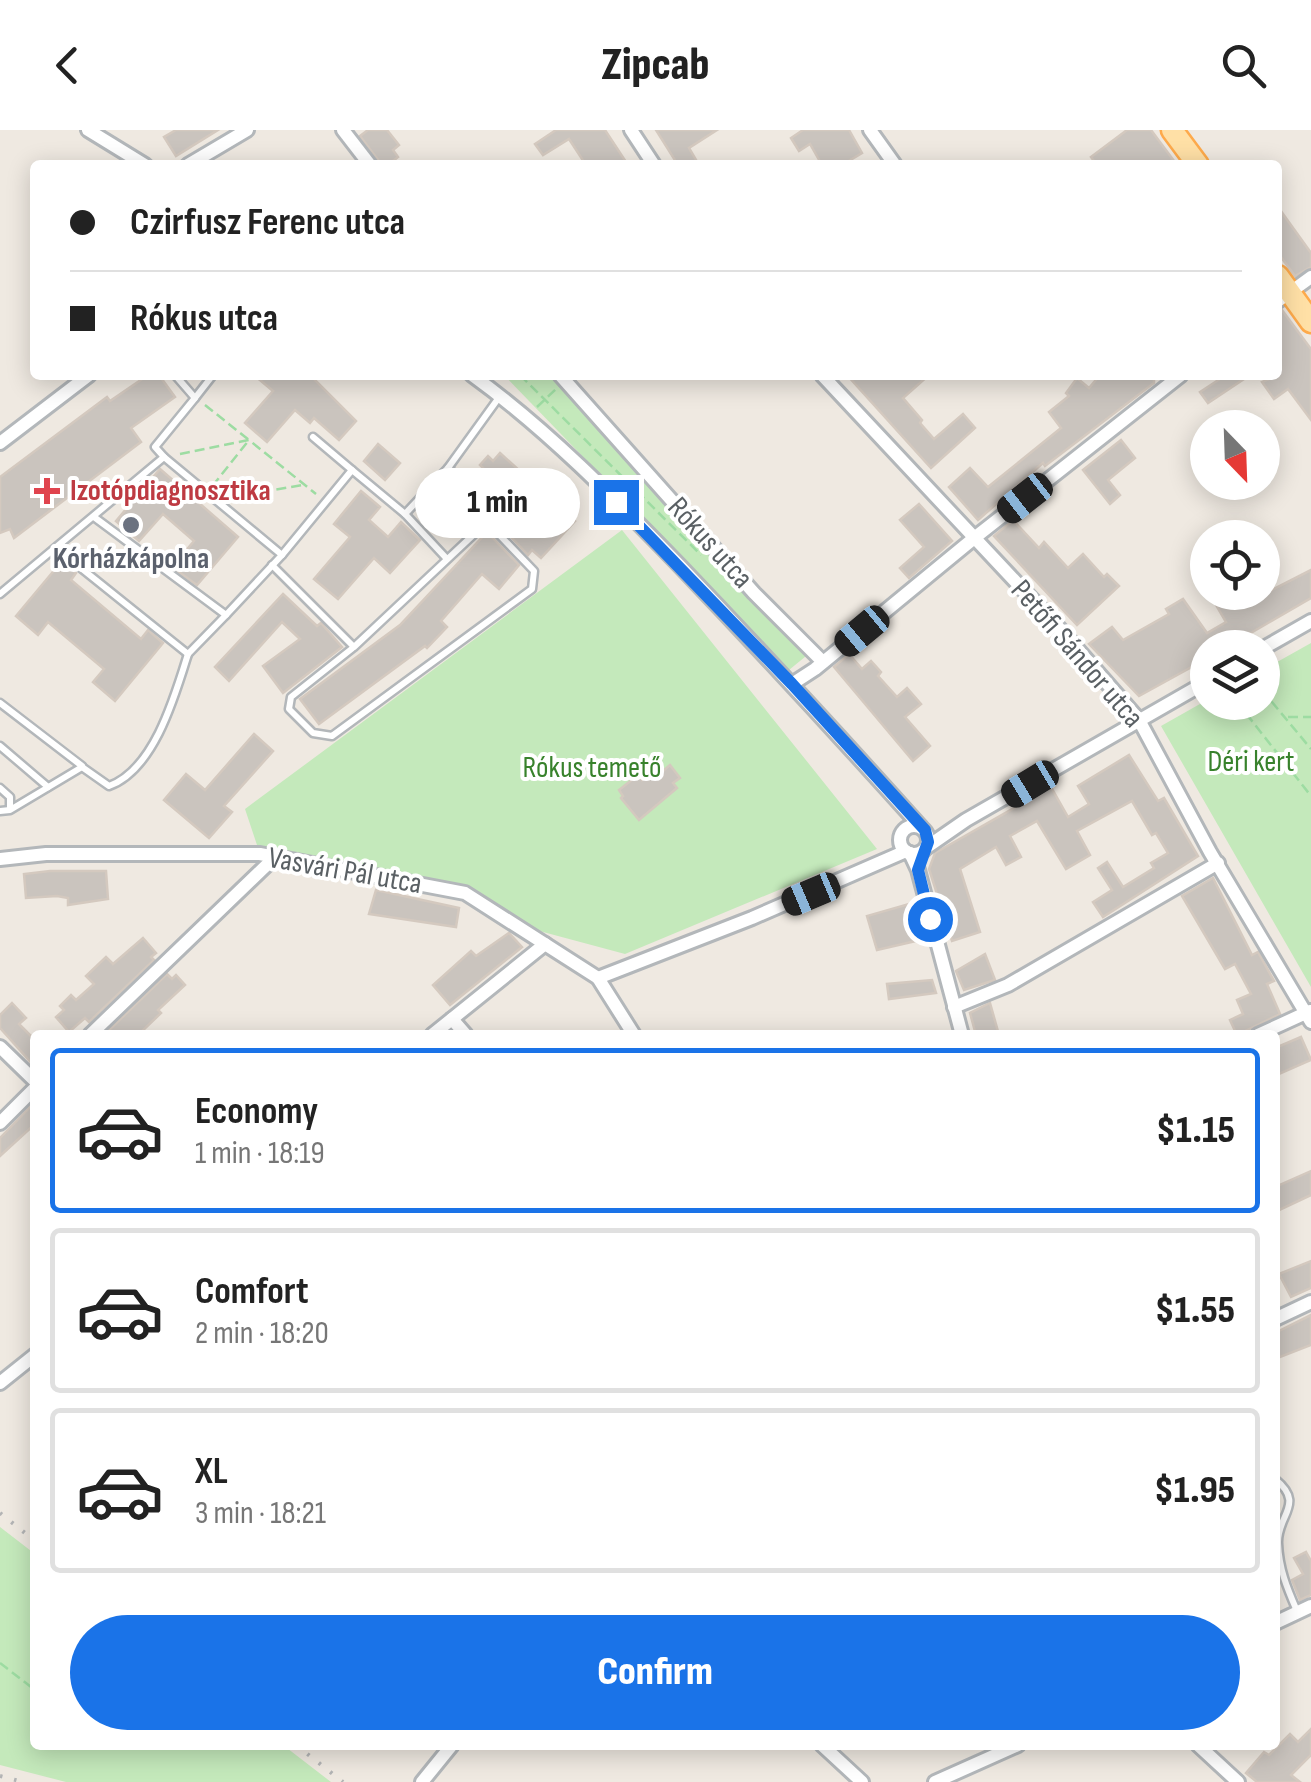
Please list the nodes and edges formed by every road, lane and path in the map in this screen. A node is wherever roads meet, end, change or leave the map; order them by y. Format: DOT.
graph roads {
  1 [pos="88,130"];
  2 [pos="118,130"];
  3 [pos="247,130"];
  4 [pos="343,130"];
  5 [pos="631,130"];
  6 [pos="870,130"];
  7 [pos="1172,130"];
  8 [pos="118,149"];
  9 [pos="214,150"];
  10 [pos="137,160"];
  11 [pos="197,160"];
  12 [pos="211,160"];
  13 [pos="366,160"];
  14 [pos="651,160"];
  15 [pos="891,160"];
  16 [pos="1194,160"];
  17 [pos="1311,277"];
  18 [pos="1282,290"];
  19 [pos="1282,291"];
  20 [pos="1311,322"];
  21 [pos="82,380"];
  22 [pos="180,380"];
  23 [pos="209,380"];
  24 [pos="479,380"];
  25 [pos="525,380"];
  26 [pos="560,380"];
  27 [pos="564,380"];
  28 [pos="827,380"];
  29 [pos="1174,380"];
  30 [pos="501,396"];
  31 [pos="195,398"];
  32 [pos="544,400"];
  33 [pos="532,411"];
  34 [pos="313,437"];
  35 [pos="248,440"];
  36 [pos="0,443"];
  37 [pos="164,458"];
  38 [pos="448,468"];
  39 [pos="352,470"];
  40 [pos="304,484"];
  41 [pos="208,494"];
  42 [pos="216,500"];
  43 [pos="325,501"];
  44 [pos="405,514"];
  45 [pos="94,517"];
  46 [pos="486,522"];
  47 [pos="973,539"];
  48 [pos="56,548"];
  49 [pos="282,554"];
  50 [pos="447,559"];
  51 [pos="707,561"];
  52 [pos="272,565"];
  53 [pos="0,594"];
  54 [pos="226,615"];
  55 [pos="1311,621"];
  56 [pos="1280,639"];
  57 [pos="354,647"];
  58 [pos="188,654"];
  59 [pos="824,662"];
  60 [pos="792,684"];
  61 [pos="1190,691"];
  62 [pos="0,703"];
  63 [pos="1280,711"];
  64 [pos="1284,716"];
  65 [pos="1311,717"];
  66 [pos="1139,720"];
  67 [pos="1251,720"];
  68 [pos="0,746"];
  69 [pos="1311,749"];
  70 [pos="82,766"];
  71 [pos="48,787"];
  72 [pos="0,788"];
  73 [pos="1311,796"];
  74 [pos="10,810"];
  75 [pos="0,811"];
  76 [pos="909,814"];
  77 [pos="966,820"];
  78 [pos="923,828"];
  79 [pos="912,846"];
  80 [pos="275,856"];
  81 [pos="0,860"];
  82 [pos="1218,864"];
  83 [pos="545,944"];
  84 [pos="598,978"];
  85 [pos="954,1008"];
  86 [pos="1309,1015"];
  87 [pos="452,1019"];
  88 [pos="95,1030"];
  89 [pos="438,1030"];
  90 [pos="462,1030"];
  91 [pos="631,1030"];
  92 [pos="961,1030"];
  93 [pos="1271,1030"];
  94 [pos="0,1047"];
  95 [pos="30,1080"];
  96 [pos="30,1090"];
  97 [pos="0,1123"];
  98 [pos="1311,1302"];
  99 [pos="1280,1317"];
  100 [pos="30,1358"];
  101 [pos="0,1383"];
  102 [pos="1280,1483"];
  103 [pos="1280,1525"];
  104 [pos="1280,1562"];
  105 [pos="1304,1609"];
  106 [pos="1280,1621"];
  107 [pos="0,1663"];
  108 [pos="30,1686"];
  109 [pos="448,1750"];
  110 [pos="827,1750"];
  111 [pos="1007,1750"];
  112 [pos="1203,1750"];
  113 [pos="422,1782"];
  114 [pos="862,1782"];
  115 [pos="935,1782"];
  116 [pos="1238,1782"];
  1 -- 8 [label="street"];
  2 -- 8 [label="street"];
  3 -- 9 [label="street"];
  4 -- 13 [label="street"];
  5 -- 14 [label="street"];
  6 -- 15 [label="street"];
  7 -- 16 [label="main road"];
  8 -- 10 [label="street"];
  9 -- 11 [label="street"];
  9 -- 12 [label="street"];
  17 -- 18 [label="street"];
  19 -- 20 [label="main road"];
  21 -- 36 [label="street"];
  22 -- 31 [label="lane"];
  23 -- 31 [label="lane"];
  24 -- 30 [label="street, Rókus utca"];
  25 -- 32 [label="path"];
  26 -- 32 [label="path"];
  27 -- 59 [label="street, Rókus utca"];
  28 -- 47 [label="street, Petőfi Sándor utca"];
  29 -- 47 [label="street"];
  30 -- 38 [label="lane"];
  30 -- 60 [label="street, Rókus utca"];
  31 -- 35 [label="path"];
  31 -- 37 [label="lane"];
  32 -- 33 [label="path"];
  32 -- 51 [label="path"];
  34 -- 39 [label="lane"];
  35 -- 37 [label="path"];
  35 -- 40 [label="path"];
  35 -- 41 [label="path"];
  37 -- 41 [label="lane"];
  37 -- 45 [label="lane"];
  38 -- 44 [label="lane"];
  38 -- 46 [label="lane"];
  39 -- 43 [label="lane"];
  39 -- 44 [label="lane"];
  40 -- 42 [label="path"];
  40 -- 43 [label="path"];
  41 -- 42 [label="lane"];
  42 -- 49 [label="lane"];
  43 -- 49 [label="lane"];
  44 -- 50 [label="lane"];
  45 -- 48 [label="lane"];
  45 -- 54 [label="lane"];
  46 -- 50 [label="lane"];
  46 -- 57 [label="lane"];
  47 -- 59 [label="street"];
  47 -- 66 [label="street, Petőfi Sándor utca"];
  48 -- 53 [label="lane"];
  48 -- 58 [label="lane"];
  49 -- 52 [label="lane"];
  50 -- 57 [label="lane"];
  52 -- 54 [label="lane"];
  52 -- 57 [label="lane"];
  54 -- 58 [label="lane"];
  55 -- 56 [label="street"];
  58 -- 70 [label="lane"];
  59 -- 60 [label="street"];
  60 -- 76 [label="street, Rókus utca"];
  61 -- 66 [label="street"];
  62 -- 70 [label="lane"];
  63 -- 64 [label="path"];
  64 -- 65 [label="path"];
  64 -- 69 [label="path"];
  66 -- 77 [label="street"];
  66 -- 82 [label="street, Petőfi Sándor utca"];
  67 -- 73 [label="path"];
  68 -- 71 [label="lane"];
  70 -- 71 [label="lane"];
  71 -- 74 [label="lane"];
  72 -- 74 [label="lane"];
  74 -- 75 [label="lane"];
  76 -- 78 [label="street, Rókus utca"];
  76 -- 79 [label="street"];
  77 -- 78 [label="street"];
  77 -- 79 [label="street"];
  78 -- 79 [label="street"];
  78 -- 79 [label="street"];
  79 -- 84 [label="street"];
  79 -- 85 [label="street"];
  80 -- 81 [label="street, Vasvári Pál utca"];
  80 -- 83 [label="street, Vasvári Pál utca"];
  80 -- 88 [label="street"];
  82 -- 85 [label="street"];
  82 -- 86 [label="street, Petőfi Sándor utca"];
  83 -- 84 [label="street, Vasvári Pál utca"];
  83 -- 87 [label="street"];
  84 -- 91 [label="street, Vasvári Pál utca"];
  85 -- 92 [label="street"];
  86 -- 93 [label="street"];
  87 -- 89 [label="street"];
  87 -- 90 [label="street"];
  94 -- 95 [label="street"];
  96 -- 97 [label="street"];
  98 -- 99 [label="street"];
  100 -- 101 [label="street"];
  102 -- 103 [label="lane"];
  104 -- 105 [label="lane"];
  105 -- 106 [label="street"];
  107 -- 108 [label="path"];
  109 -- 113 [label="street"];
  110 -- 114 [label="street"];
  111 -- 115 [label="street"];
  112 -- 116 [label="street"];
}
